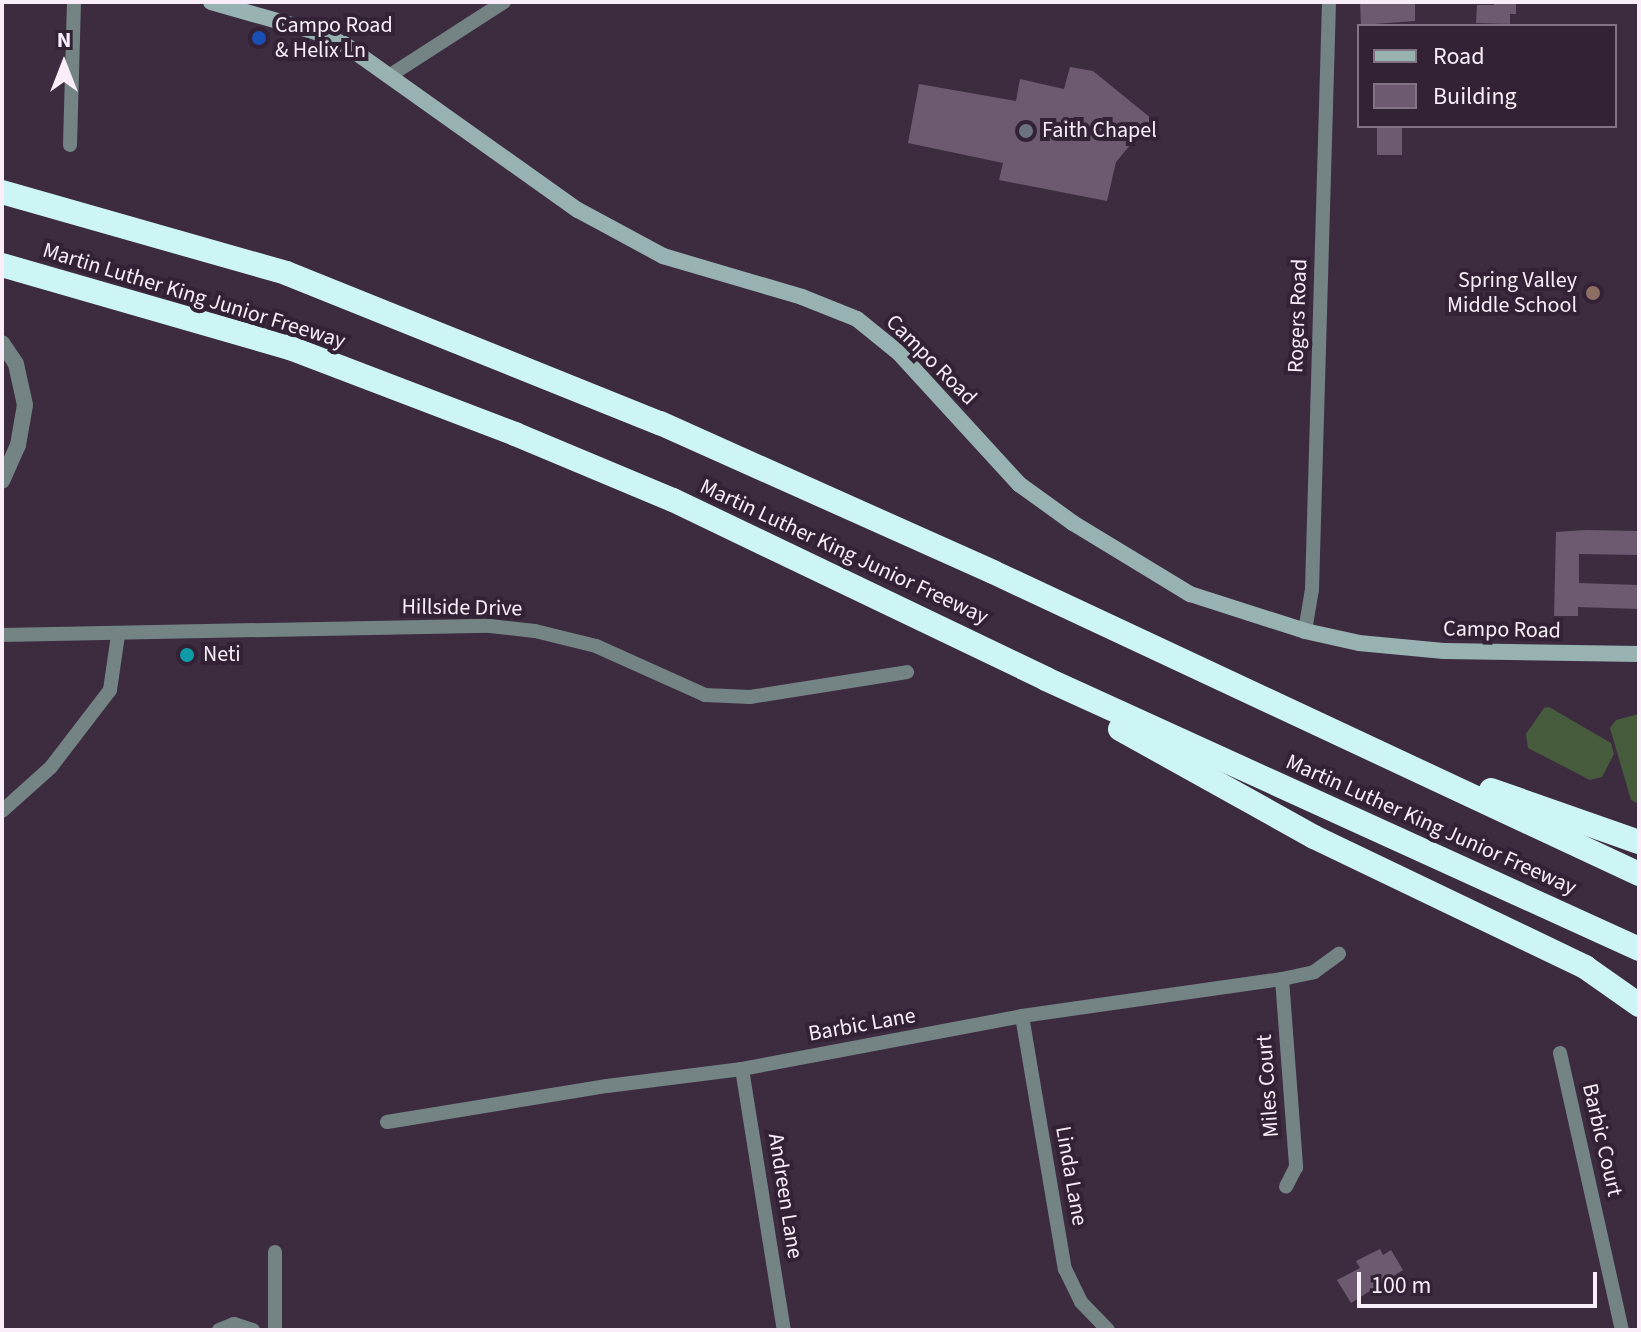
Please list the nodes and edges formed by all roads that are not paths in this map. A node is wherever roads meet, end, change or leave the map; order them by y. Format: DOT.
graph roads {
  1 [pos="74,2"];
  2 [pos="211,2"];
  3 [pos="504,2"];
  4 [pos="1329,2"];
  5 [pos="389,76"];
  6 [pos="70,145"];
  7 [pos="8,193"];
  8 [pos="2,265"];
  9 [pos="2,343"];
  10 [pos="2,481"];
  11 [pos="1305,631"];
  12 [pos="2,635"];
  13 [pos="118,635"];
  14 [pos="988,649"];
  15 [pos="1639,654"];
  16 [pos="907,672"];
  17 [pos="1389,758"];
  18 [pos="2,811"];
  19 [pos="1639,842"];
  20 [pos="1639,874"];
  21 [pos="1639,949"];
  22 [pos="1339,954"];
  23 [pos="1282,979"];
  24 [pos="1639,1005"];
  25 [pos="1022,1016"];
  26 [pos="1560,1053"];
  27 [pos="742,1069"];
  28 [pos="387,1122"];
  29 [pos="1286,1187"];
  30 [pos="275,1252"];
  31 [pos="219,1330"];
  32 [pos="253,1330"];
  33 [pos="275,1330"];
  34 [pos="784,1330"];
  35 [pos="1108,1330"];
  36 [pos="1622,1330"];
  1 -- 6 [label="street"];
  2 -- 5 [label="main road, Campo Road"];
  3 -- 5 [label="street"];
  4 -- 11 [label="street, Rogers Road"];
  5 -- 11 [label="main road, Campo Road"];
  7 -- 17 [label="highway, Martin Luther King Junior Freeway"];
  8 -- 14 [label="highway, Martin Luther King Junior Freeway"];
  9 -- 10 [label="street"];
  11 -- 15 [label="main road, Campo Road"];
  12 -- 13 [label="street, Hillside Drive"];
  13 -- 16 [label="street, Hillside Drive"];
  13 -- 18 [label="street"];
  14 -- 21 [label="highway, Martin Luther King Junior Freeway"];
  14 -- 24 [label="highway"];
  17 -- 19 [label="highway"];
  17 -- 20 [label="highway, Martin Luther King Junior Freeway"];
  22 -- 23 [label="street, Barbic Lane"];
  23 -- 25 [label="street, Barbic Lane"];
  23 -- 29 [label="street, Miles Court"];
  25 -- 27 [label="street, Barbic Lane"];
  25 -- 35 [label="street, Linda Lane"];
  26 -- 36 [label="street, Barbic Court"];
  27 -- 28 [label="street, Barbic Lane"];
  27 -- 34 [label="street, Andreen Lane"];
  30 -- 33 [label="street"];
  31 -- 32 [label="street"];
}
